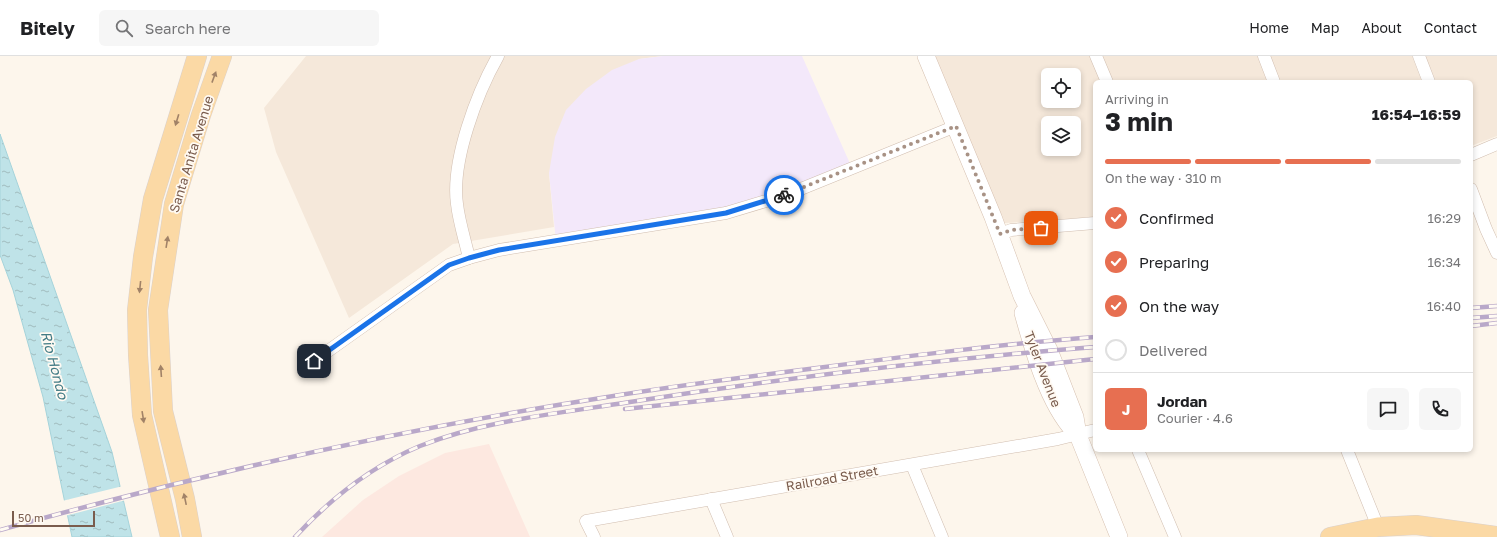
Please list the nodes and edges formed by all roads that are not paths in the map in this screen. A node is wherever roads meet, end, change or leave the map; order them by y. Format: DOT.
graph roads {
  1 [pos="197,56"];
  2 [pos="222,56"];
  3 [pos="498,56"];
  4 [pos="926,56"];
  5 [pos="1096,56"];
  6 [pos="1264,56"];
  7 [pos="1419,56"];
  8 [pos="1106,80"];
  9 [pos="1273,80"];
  10 [pos="1428,80"];
  11 [pos="956,126"];
  12 [pos="1497,144"];
  13 [pos="1473,154"];
  14 [pos="1473,194"];
  15 [pos="1093,223"];
  16 [pos="1000,234"];
  17 [pos="1497,253"];
  18 [pos="469,258"];
  19 [pos="314,361"];
  20 [pos="1093,431"];
  21 [pos="1078,435"];
  22 [pos="1139,452"];
  23 [pos="1348,452"];
  24 [pos="912,465"];
  25 [pos="711,499"];
  26 [pos="1378,527"];
  27 [pos="1497,536"];
  28 [pos="170,537"];
  29 [pos="192,537"];
  30 [pos="594,537"];
  31 [pos="727,537"];
  32 [pos="942,537"];
  33 [pos="1119,537"];
  34 [pos="1175,537"];
  35 [pos="1330,537"];
  1 -- 28 [label="main road, Santa Anita Avenue, one-way"];
  29 -- 2 [label="main road, Santa Anita Avenue, one-way"];
  3 -- 18 [label="street"];
  4 -- 11 [label="main road, Tyler Avenue"];
  5 -- 8 [label="street"];
  6 -- 9 [label="street"];
  7 -- 10 [label="street"];
  11 -- 16 [label="main road, Tyler Avenue"];
  11 -- 18 [label="street"];
  12 -- 13 [label="street"];
  14 -- 17 [label="street"];
  15 -- 16 [label="street"];
  16 -- 21 [label="main road, Tyler Avenue"];
  18 -- 19 [label="street"];
  20 -- 21 [label="street, Railroad Street"];
  21 -- 24 [label="street, Railroad Street"];
  21 -- 33 [label="main road, Tyler Avenue"];
  22 -- 34 [label="street"];
  23 -- 26 [label="street"];
  24 -- 25 [label="street, Railroad Street"];
  24 -- 32 [label="street"];
  25 -- 30 [label="street, Railroad Street"];
  25 -- 31 [label="street"];
  26 -- 27 [label="main road"];
  26 -- 35 [label="main road"];
}
